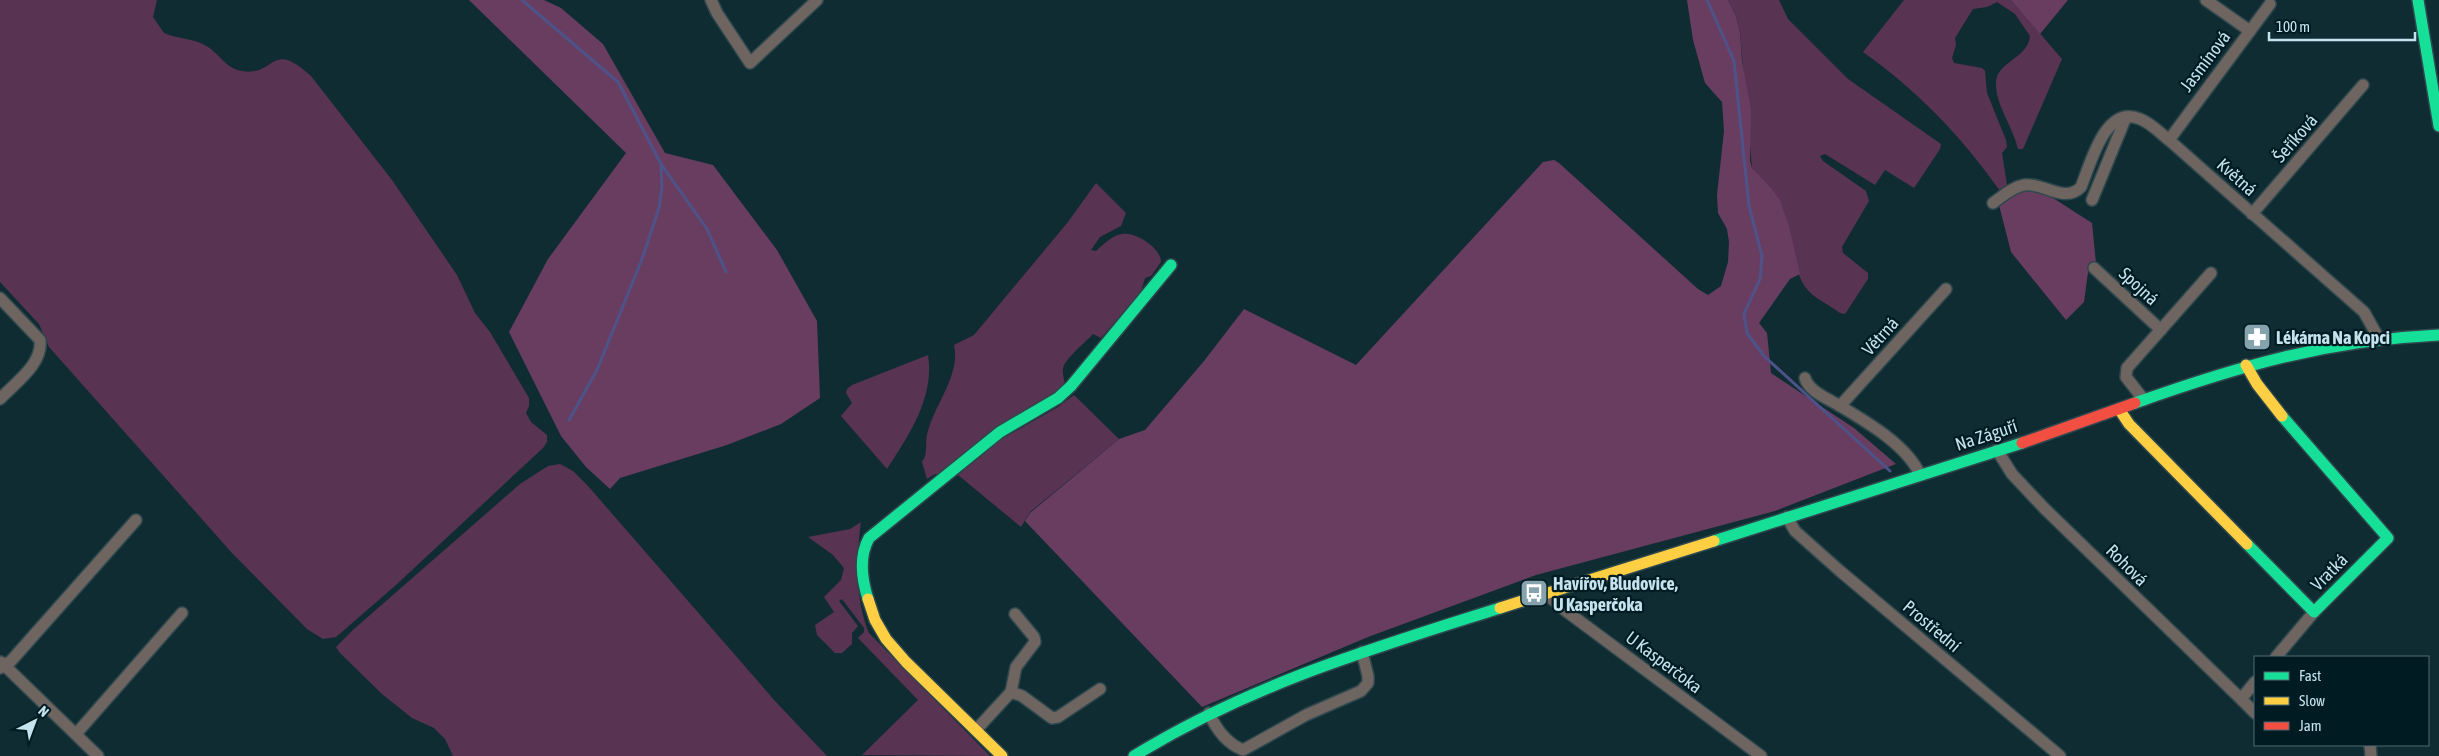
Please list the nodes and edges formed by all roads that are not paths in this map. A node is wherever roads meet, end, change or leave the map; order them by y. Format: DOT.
graph roads {
  1 [pos="711,0"];
  2 [pos="817,0"];
  3 [pos="2206,0"];
  4 [pos="2418,0"];
  5 [pos="2270,4"];
  6 [pos="2250,31"];
  7 [pos="2363,85"];
  8 [pos="2126,117"];
  9 [pos="2439,126"];
  10 [pos="2169,140"];
  11 [pos="2092,200"];
  12 [pos="1993,203"];
  13 [pos="2252,214"];
  14 [pos="1171,265"];
  15 [pos="2094,268"];
  16 [pos="2211,273"];
  17 [pos="1946,289"];
  18 [pos="0,298"];
  19 [pos="2161,330"];
  20 [pos="2439,335"];
  21 [pos="2378,337"];
  22 [pos="2246,365"];
  23 [pos="1805,378"];
  24 [pos="0,399"];
  25 [pos="2144,400"];
  26 [pos="1840,406"];
  27 [pos="2119,409"];
  28 [pos="1997,450"];
  29 [pos="1920,475"];
  30 [pos="1787,517"];
  31 [pos="136,520"];
  32 [pos="1549,593"];
  33 [pos="2314,612"];
  34 [pos="182,614"];
  35 [pos="1015,614"];
  36 [pos="1362,652"];
  37 [pos="2277,656"];
  38 [pos="2,665"];
  39 [pos="2254,683"];
  40 [pos="1100,689"];
  41 [pos="1011,692"];
  42 [pos="2241,699"];
  43 [pos="2254,712"];
  44 [pos="1209,713"];
  45 [pos="976,730"];
  46 [pos="76,734"];
  47 [pos="98,756"];
  48 [pos="1002,756"];
  49 [pos="1134,756"];
  50 [pos="1761,756"];
  51 [pos="2060,756"];
  1 -- 2 [label="street"];
  3 -- 6 [label="street"];
  4 -- 9 [label="street"];
  5 -- 6 [label="street, Jasmínová"];
  6 -- 10 [label="street, Jasmínová"];
  7 -- 13 [label="street, Šeříková"];
  8 -- 10 [label="street, Květná"];
  8 -- 11 [label="street"];
  8 -- 12 [label="street"];
  10 -- 13 [label="street, Květná"];
  13 -- 21 [label="street, Květná"];
  14 -- 45 [label="street"];
  15 -- 19 [label="street, Spojná"];
  16 -- 19 [label="street, Spojná"];
  17 -- 26 [label="street, Větrná"];
  18 -- 24 [label="street"];
  19 -- 25 [label="street, Spojná"];
  20 -- 21 [label="street, Na Záguří"];
  21 -- 22 [label="street, Na Záguří"];
  22 -- 25 [label="street, Na Záguří"];
  22 -- 33 [label="street, Vratká"];
  23 -- 26 [label="street"];
  25 -- 27 [label="street, Na Záguří"];
  26 -- 29 [label="street"];
  27 -- 28 [label="street, Na Záguří"];
  27 -- 33 [label="street, Vratká"];
  28 -- 29 [label="street, Na Záguří"];
  28 -- 42 [label="street, Rohová"];
  29 -- 30 [label="street, Na Záguří"];
  30 -- 32 [label="street, Na Záguří"];
  30 -- 51 [label="street, Prostřední"];
  31 -- 38 [label="street"];
  32 -- 36 [label="street, Na Záguří"];
  32 -- 50 [label="street, U Kasperčoka"];
  33 -- 37 [label="street"];
  34 -- 46 [label="street"];
  35 -- 41 [label="street"];
  36 -- 44 [label="street, Na Záguří"];
  36 -- 44 [label="street"];
  38 -- 46 [label="street"];
  39 -- 42 [label="street"];
  40 -- 41 [label="street"];
  41 -- 45 [label="street"];
  42 -- 43 [label="street, Rohová"];
  44 -- 49 [label="street, Na Záguří"];
  45 -- 48 [label="street"];
  46 -- 47 [label="street"];
}
